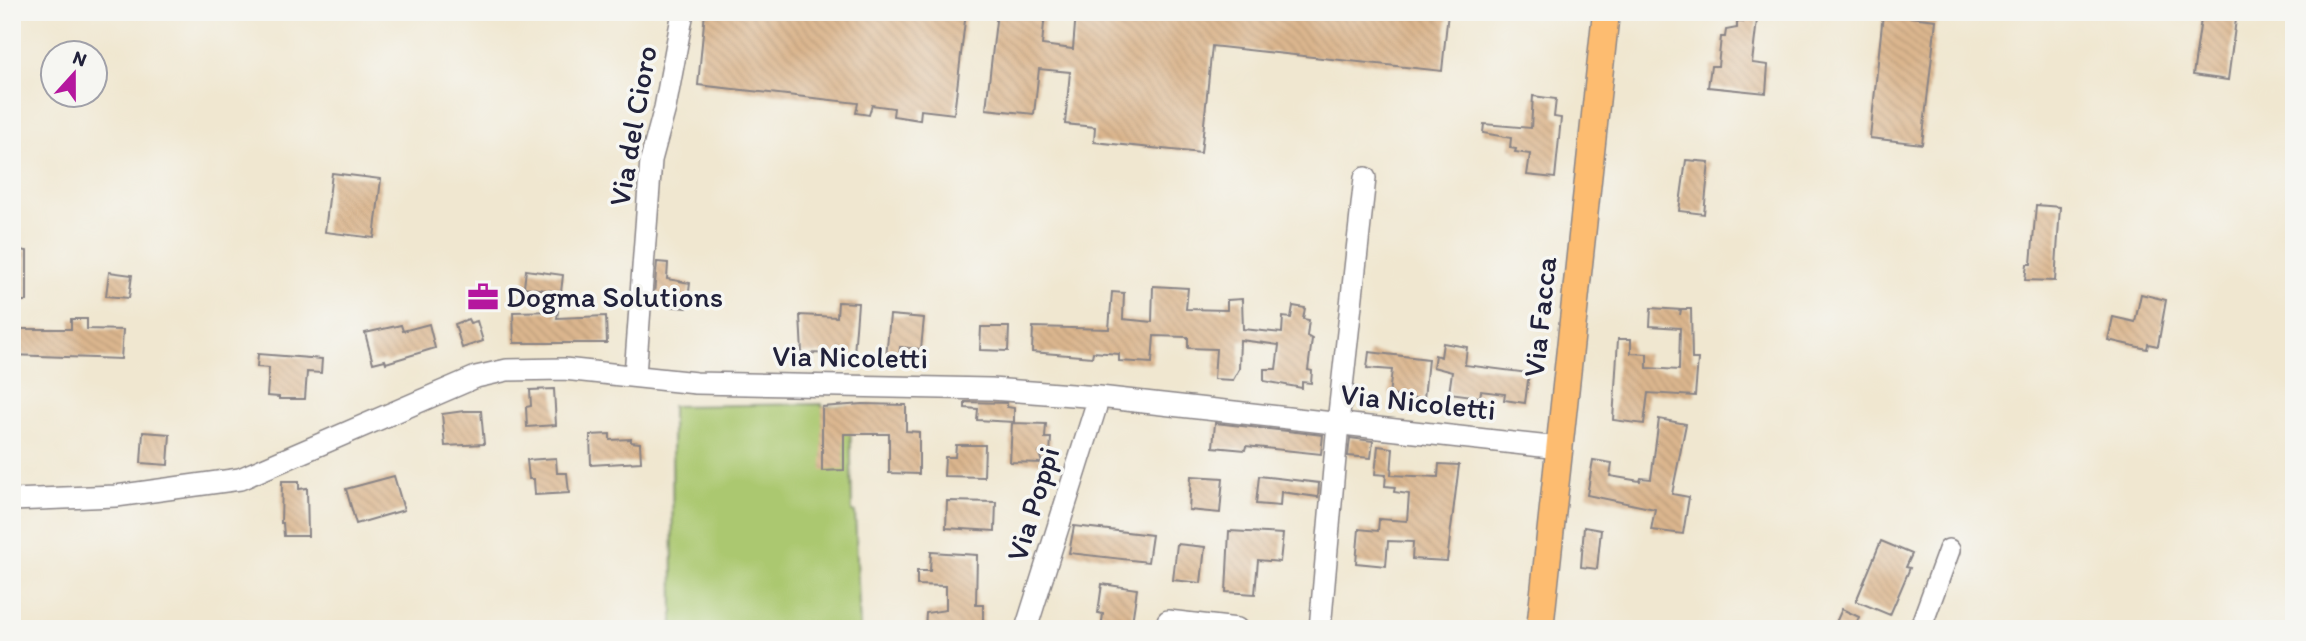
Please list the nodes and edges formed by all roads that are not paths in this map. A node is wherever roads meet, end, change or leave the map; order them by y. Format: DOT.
graph roads {
  1 [pos="683,12"];
  2 [pos="1606,12"];
  3 [pos="1365,178"];
  4 [pos="635,375"];
  5 [pos="1099,397"];
  6 [pos="1338,423"];
  7 [pos="1559,448"];
  8 [pos="12,500"];
  9 [pos="1949,550"];
  10 [pos="1168,621"];
  11 [pos="1026,629"];
  12 [pos="1237,629"];
  13 [pos="1320,629"];
  14 [pos="1540,629"];
  15 [pos="1920,629"];
  1 -- 4 [label="street, Via del Cioro"];
  2 -- 7 [label="main road, Via Facca"];
  3 -- 6 [label="street"];
  4 -- 5 [label="street, Via Nicoletti"];
  4 -- 8 [label="street, Via Nicoletti"];
  5 -- 6 [label="street, Via Nicoletti"];
  5 -- 11 [label="street, Via Poppi"];
  6 -- 7 [label="street, Via Nicoletti"];
  6 -- 13 [label="street"];
  7 -- 14 [label="main road, Via Facca"];
  9 -- 15 [label="street"];
  10 -- 12 [label="street"];
}
